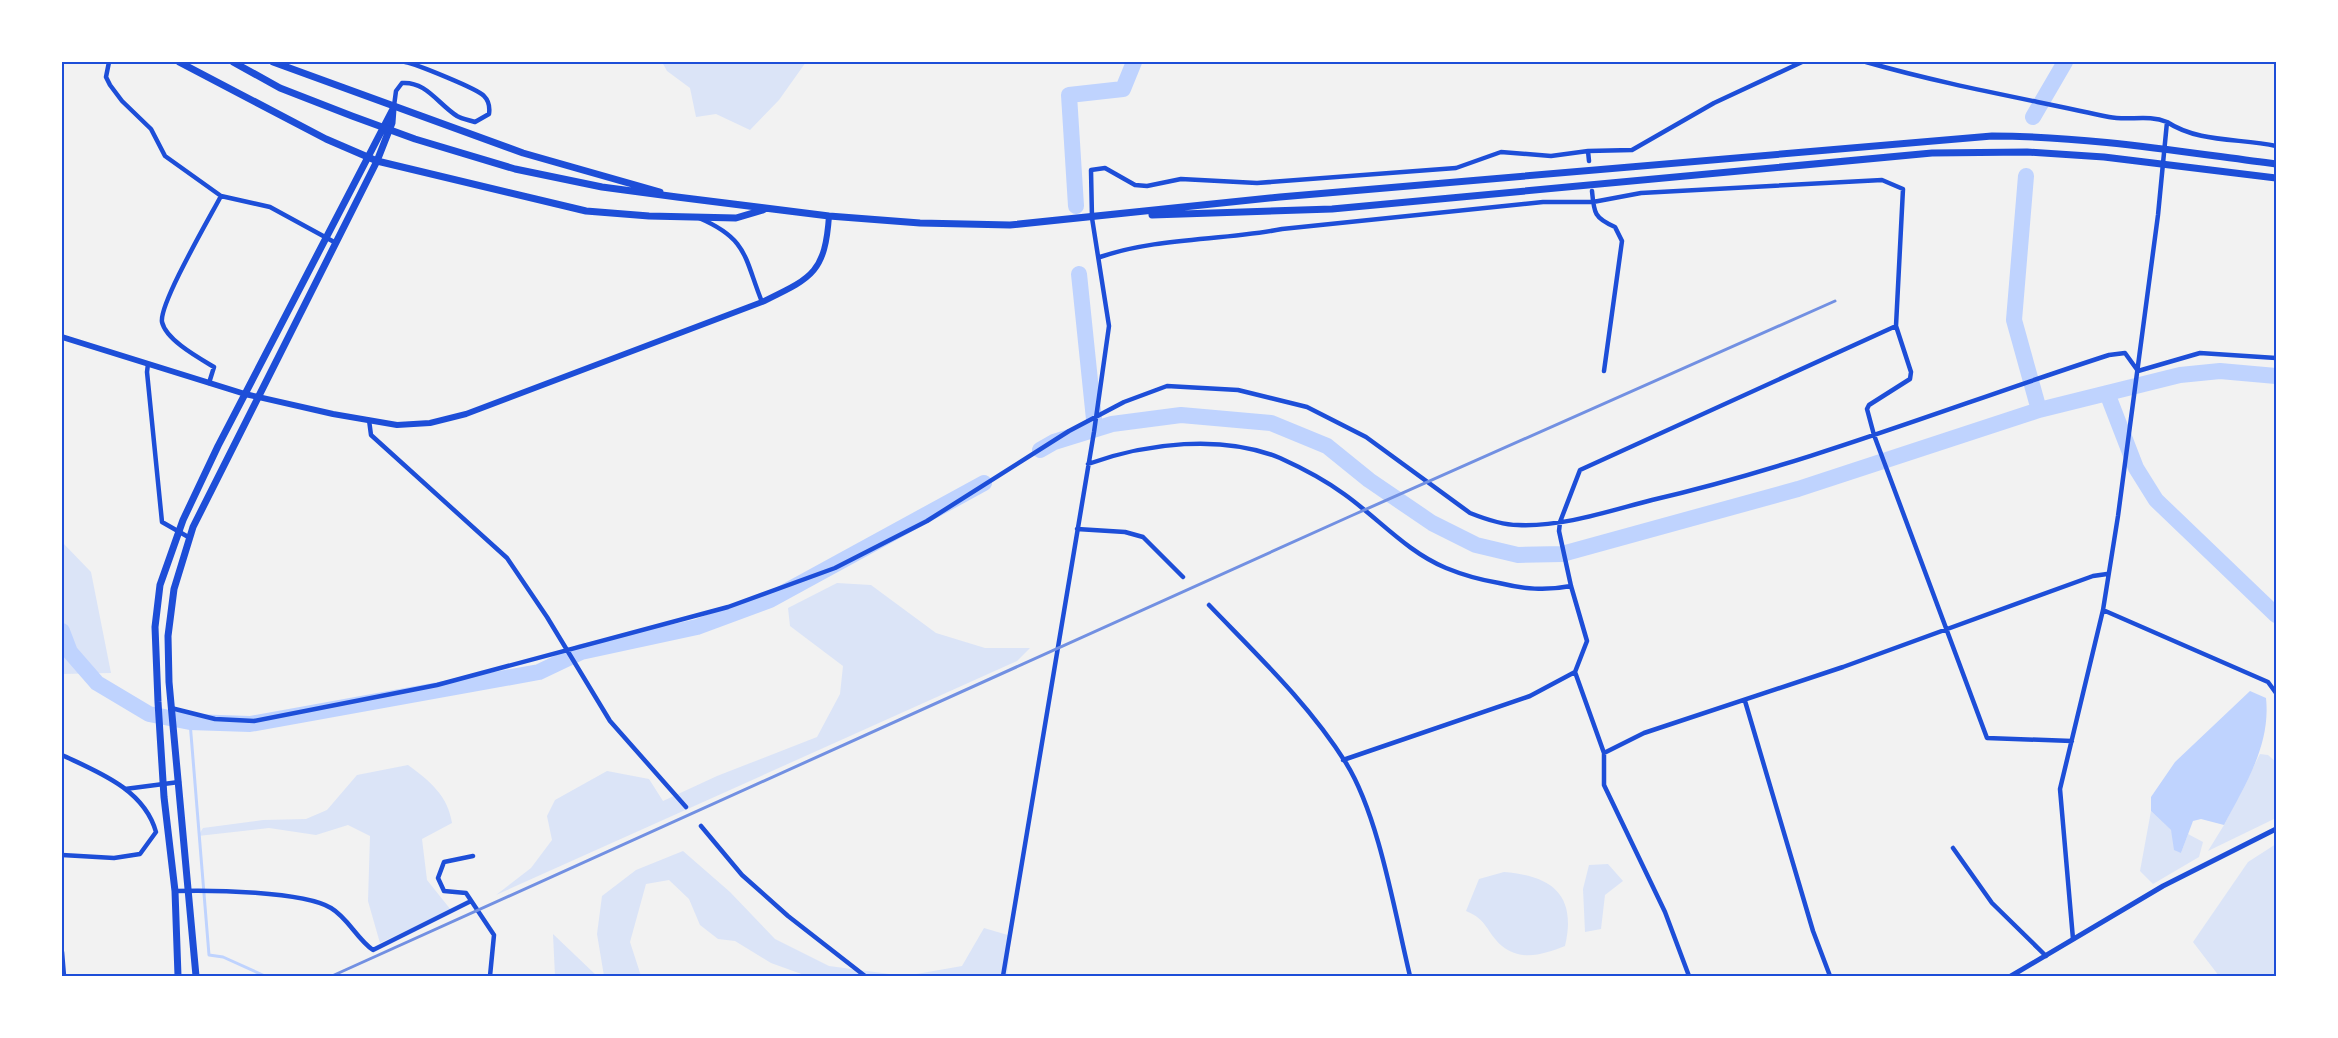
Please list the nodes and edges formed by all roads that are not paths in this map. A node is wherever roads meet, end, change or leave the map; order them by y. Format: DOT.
graph roads {
  1 [pos="109,62"];
  2 [pos="179,62"];
  3 [pos="232,62"];
  4 [pos="273,62"];
  5 [pos="405,62"];
  6 [pos="1802,62"];
  7 [pos="1866,62"];
  8 [pos="1794,63"];
  9 [pos="394,107"];
  10 [pos="2167,122"];
  11 [pos="2277,146"];
  12 [pos="2163,149"];
  13 [pos="1588,151"];
  14 [pos="366,156"];
  15 [pos="378,161"];
  16 [pos="1589,161"];
  17 [pos="2277,164"];
  18 [pos="2162,165"];
  19 [pos="2277,178"];
  20 [pos="1592,191"];
  21 [pos="221,196"];
  22 [pos="677,197"];
  23 [pos="1593,202"];
  24 [pos="769,209"];
  25 [pos="829,216"];
  26 [pos="695,217"];
  27 [pos="1092,218"];
  28 [pos="325,237"];
  29 [pos="336,243"];
  30 [pos="1100,257"];
  31 [pos="762,303"];
  32 [pos="1896,326"];
  33 [pos="62,337"];
  34 [pos="2277,358"];
  35 [pos="148,364"];
  36 [pos="1604,371"];
  37 [pos="2138,371"];
  38 [pos="209,383"];
  39 [pos="245,394"];
  40 [pos="257,397"];
  41 [pos="1096,419"];
  42 [pos="369,420"];
  43 [pos="1875,438"];
  44 [pos="1089,464"];
  45 [pos="1560,522"];
  46 [pos="1077,529"];
  47 [pos="178,533"];
  48 [pos="190,538"];
  49 [pos="2107,574"];
  50 [pos="1183,577"];
  51 [pos="1570,586"];
  52 [pos="1209,605"];
  53 [pos="2103,610"];
  54 [pos="1946,630"];
  55 [pos="566,651"];
  56 [pos="1575,672"];
  57 [pos="2277,693"];
  58 [pos="1745,700"];
  59 [pos="171,708"];
  60 [pos="2072,741"];
  61 [pos="1604,753"];
  62 [pos="62,755"];
  63 [pos="1343,760"];
  64 [pos="179,782"];
  65 [pos="164,785"];
  66 [pos="125,789"];
  67 [pos="686,807"];
  68 [pos="701,826"];
  69 [pos="2277,829"];
  70 [pos="1953,848"];
  71 [pos="62,855"];
  72 [pos="473,856"];
  73 [pos="175,891"];
  74 [pos="189,891"];
  75 [pos="471,901"];
  76 [pos="2073,939"];
  77 [pos="62,951"];
  78 [pos="2046,956"];
  79 [pos="64,976"];
  80 [pos="178,976"];
  81 [pos="196,976"];
  82 [pos="490,976"];
  83 [pos="865,976"];
  84 [pos="1003,976"];
  85 [pos="1410,976"];
  86 [pos="1689,976"];
  87 [pos="1830,976"];
  88 [pos="2011,976"];
  1 -- 21 [label="street"];
  2 -- 14 [label="main road"];
  3 -- 22 [label="main road"];
  4 -- 9 [label="main road"];
  5 -- 9 [label="street"];
  6 -- 8 [label="street"];
  7 -- 10 [label="street"];
  8 -- 13 [label="street"];
  9 -- 14 [label="main road"];
  9 -- 15 [label="main road"];
  9 -- 22 [label="main road"];
  10 -- 11 [label="street"];
  10 -- 12 [label="street"];
  12 -- 17 [label="main road"];
  12 -- 18 [label="street"];
  12 -- 27 [label="main road"];
  13 -- 16 [label="street"];
  13 -- 27 [label="street"];
  14 -- 15 [label="main road"];
  14 -- 28 [label="main road"];
  15 -- 26 [label="main road"];
  15 -- 29 [label="main road"];
  18 -- 19 [label="main road"];
  18 -- 27 [label="main road"];
  18 -- 37 [label="street"];
  20 -- 23 [label="street"];
  21 -- 28 [label="street"];
  21 -- 38 [label="street"];
  22 -- 24 [label="main road"];
  23 -- 30 [label="street"];
  23 -- 32 [label="street"];
  23 -- 36 [label="street"];
  24 -- 25 [label="main road"];
  24 -- 26 [label="main road"];
  25 -- 27 [label="main road"];
  25 -- 31 [label="main road"];
  26 -- 31 [label="street"];
  27 -- 30 [label="street"];
  28 -- 29 [label="street"];
  28 -- 39 [label="main road"];
  29 -- 40 [label="main road"];
  30 -- 41 [label="street"];
  31 -- 42 [label="main road"];
  32 -- 43 [label="street"];
  32 -- 45 [label="street"];
  33 -- 35 [label="main road"];
  34 -- 37 [label="street"];
  35 -- 38 [label="main road"];
  35 -- 47 [label="street"];
  37 -- 43 [label="street"];
  37 -- 49 [label="street"];
  38 -- 39 [label="main road"];
  39 -- 40 [label="main road"];
  39 -- 47 [label="main road"];
  40 -- 42 [label="main road"];
  40 -- 48 [label="main road"];
  41 -- 44 [label="street"];
  41 -- 45 [label="street"];
  41 -- 55 [label="street"];
  42 -- 55 [label="street"];
  43 -- 45 [label="street"];
  43 -- 54 [label="street"];
  44 -- 46 [label="street"];
  44 -- 51 [label="street"];
  45 -- 51 [label="street"];
  46 -- 50 [label="street"];
  46 -- 84 [label="street"];
  47 -- 48 [label="street"];
  47 -- 65 [label="main road"];
  48 -- 59 [label="main road"];
  49 -- 53 [label="street"];
  49 -- 54 [label="street"];
  51 -- 56 [label="street"];
  52 -- 63 [label="street"];
  53 -- 57 [label="street"];
  53 -- 60 [label="street"];
  54 -- 58 [label="street"];
  54 -- 60 [label="street"];
  55 -- 59 [label="street"];
  55 -- 67 [label="street"];
  56 -- 61 [label="street"];
  56 -- 63 [label="street"];
  58 -- 61 [label="street"];
  58 -- 87 [label="street"];
  59 -- 64 [label="main road"];
  60 -- 76 [label="street"];
  61 -- 86 [label="street"];
  62 -- 66 [label="street"];
  63 -- 85 [label="street"];
  64 -- 65 [label="street"];
  64 -- 74 [label="main road"];
  65 -- 66 [label="street"];
  65 -- 73 [label="main road"];
  66 -- 71 [label="street"];
  68 -- 83 [label="street"];
  69 -- 76 [label="street"];
  70 -- 78 [label="street"];
  72 -- 75 [label="street"];
  73 -- 74 [label="street"];
  73 -- 80 [label="main road"];
  74 -- 75 [label="street"];
  74 -- 81 [label="main road"];
  75 -- 82 [label="street"];
  76 -- 78 [label="street"];
  77 -- 79 [label="street"];
  78 -- 88 [label="street"];
}
